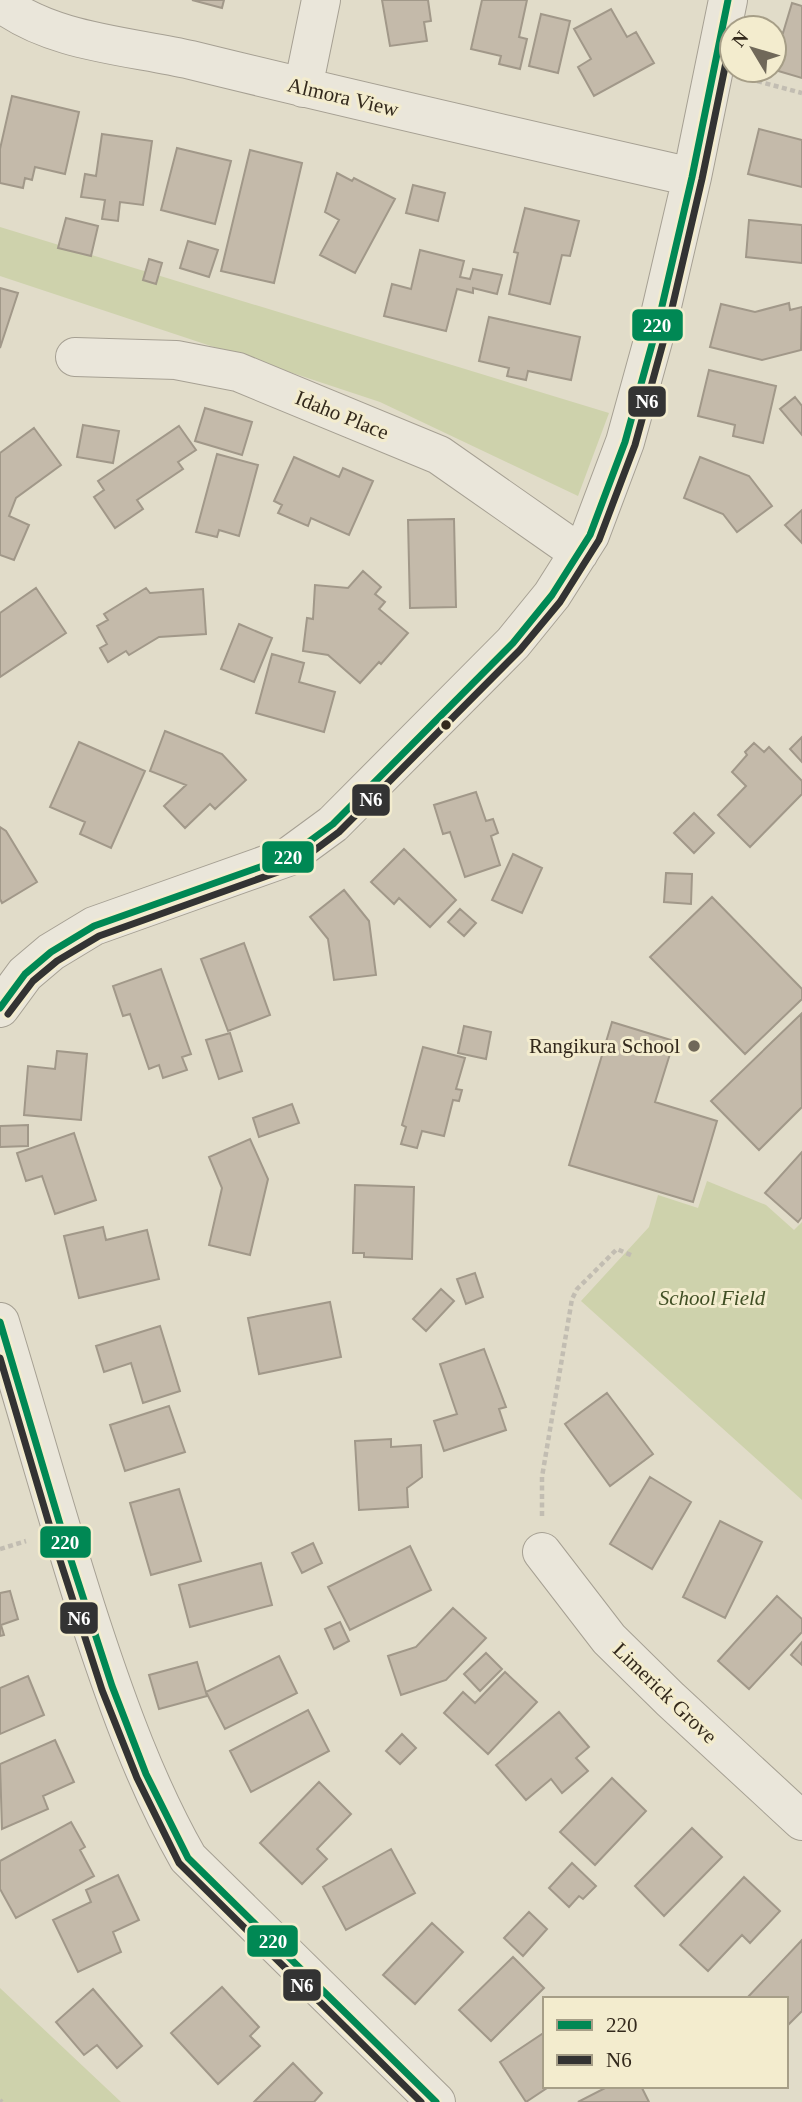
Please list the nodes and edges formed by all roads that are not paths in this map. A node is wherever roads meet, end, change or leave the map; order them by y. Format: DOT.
graph roads {
  1 [pos="321,0"];
  2 [pos="728,0"];
  3 [pos="0,2"];
  4 [pos="303,88"];
  5 [pos="692,177"];
  6 [pos="75,357"];
  7 [pos="579,553"];
  8 [pos="0,1007"];
  9 [pos="0,1322"];
  10 [pos="541,1552"];
  11 [pos="802,1821"];
  12 [pos="436,2102"];
  1 -- 4 [label="street"];
  2 -- 5 [label="street"];
  3 -- 4 [label="street, Almora View"];
  4 -- 5 [label="street, Almora View"];
  5 -- 7 [label="street"];
  6 -- 7 [label="street, Idaho Place"];
  7 -- 8 [label="street"];
  9 -- 12 [label="street"];
  10 -- 11 [label="street, Limerick Grove"];
}
